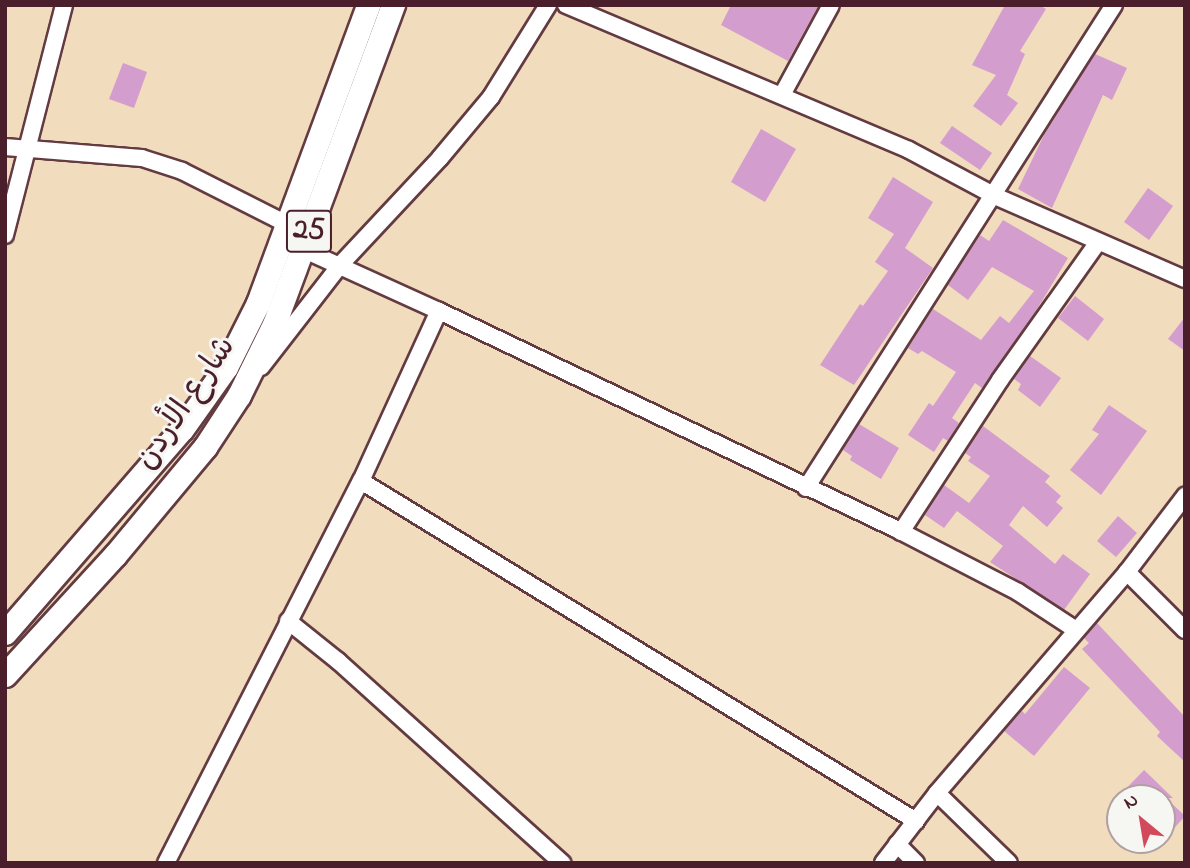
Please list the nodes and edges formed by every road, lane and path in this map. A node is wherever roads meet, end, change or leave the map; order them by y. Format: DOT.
graph roads {
  1 [pos="64,5"];
  2 [pos="368,5"];
  3 [pos="393,5"];
  4 [pos="548,5"];
  5 [pos="566,5"];
  6 [pos="831,5"];
  7 [pos="1114,5"];
  8 [pos="782,96"];
  9 [pos="5,147"];
  10 [pos="28,149"];
  11 [pos="995,197"];
  12 [pos="288,225"];
  13 [pos="5,235"];
  14 [pos="1098,242"];
  15 [pos="300,248"];
  16 [pos="340,265"];
  17 [pos="1185,279"];
  18 [pos="439,311"];
  19 [pos="239,395"];
  20 [pos="182,429"];
  21 [pos="205,447"];
  22 [pos="361,481"];
  23 [pos="806,488"];
  24 [pos="1185,496"];
  25 [pos="901,532"];
  26 [pos="1127,572"];
  27 [pos="288,621"];
  28 [pos="1076,630"];
  29 [pos="1185,630"];
  30 [pos="5,633"];
  31 [pos="5,675"];
  32 [pos="937,793"];
  33 [pos="916,821"];
  34 [pos="897,844"];
  35 [pos="166,863"];
  36 [pos="562,863"];
  37 [pos="883,863"];
  38 [pos="916,863"];
  39 [pos="1009,863"];
  1 -- 10 [label="street"];
  2 -- 12 [label="highway, شارع الأردن / 25"];
  3 -- 15 [label="highway, شارع الأردن / 25"];
  4 -- 16 [label="street"];
  5 -- 8 [label="street"];
  6 -- 8 [label="street"];
  7 -- 11 [label="street"];
  8 -- 11 [label="street"];
  9 -- 10 [label="street"];
  10 -- 12 [label="street"];
  10 -- 13 [label="street"];
  11 -- 14 [label="street"];
  11 -- 23 [label="street"];
  12 -- 20 [label="highway, شارع الأردن / 25"];
  14 -- 17 [label="street"];
  14 -- 25 [label="street"];
  15 -- 16 [label="street"];
  15 -- 19 [label="highway, شارع الأردن / 25"];
  16 -- 18 [label="street"];
  16 -- 19 [label="street"];
  18 -- 22 [label="street"];
  18 -- 23 [label="street"];
  19 -- 21 [label="highway, شارع الأردن / 25"];
  20 -- 21 [label="highway"];
  20 -- 30 [label="highway, شارع الأردن / 25"];
  21 -- 31 [label="highway, شارع الأردن / 25"];
  22 -- 27 [label="street"];
  22 -- 33 [label="street"];
  23 -- 25 [label="street"];
  24 -- 26 [label="street"];
  25 -- 28 [label="street"];
  26 -- 28 [label="street"];
  26 -- 29 [label="street"];
  27 -- 35 [label="street"];
  27 -- 36 [label="street"];
  28 -- 32 [label="street"];
  32 -- 33 [label="street"];
  32 -- 39 [label="street"];
  33 -- 34 [label="street"];
  34 -- 37 [label="street"];
  34 -- 38 [label="street"];
}
